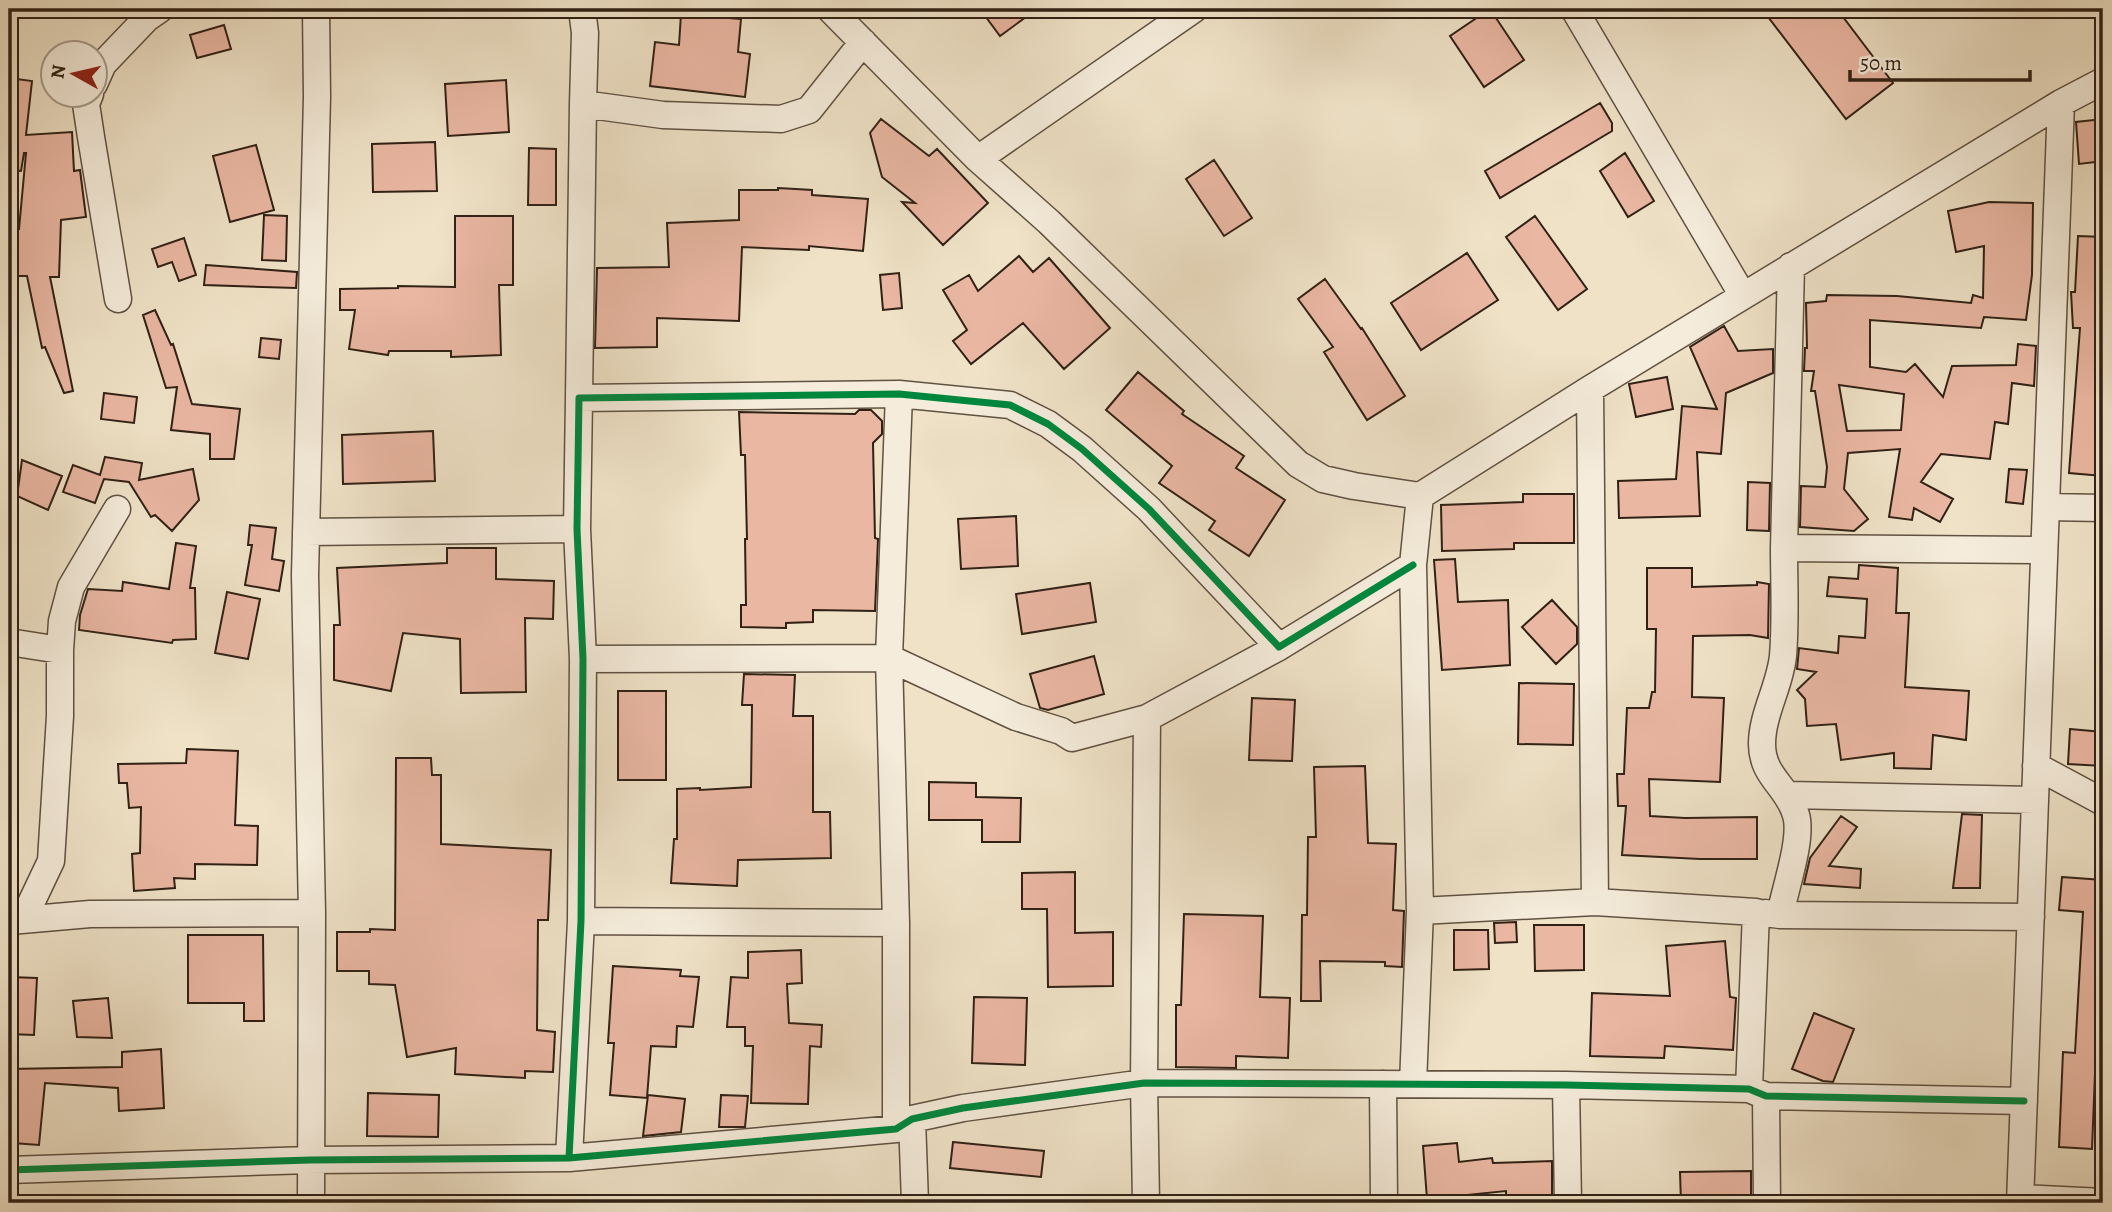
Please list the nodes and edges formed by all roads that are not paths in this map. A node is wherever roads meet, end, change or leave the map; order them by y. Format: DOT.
graph roads {
  1 [pos="160,9"];
  2 [pos="316,9"];
  3 [pos="582,9"];
  4 [pos="830,9"];
  5 [pos="1194,9"];
  6 [pos="1574,9"];
  7 [pos="863,42"];
  8 [pos="108,59"];
  9 [pos="2103,81"];
  10 [pos="2060,103"];
  11 [pos="583,104"];
  12 [pos="87,108"];
  13 [pos="978,159"];
  14 [pos="1791,267"];
  15 [pos="1742,296"];
  16 [pos="118,299"];
  17 [pos="1590,388"];
  18 [pos="899,394"];
  19 [pos="579,398"];
  20 [pos="1420,496"];
  21 [pos="2046,507"];
  22 [pos="2103,508"];
  23 [pos="117,509"];
  24 [pos="577,529"];
  25 [pos="306,532"];
  26 [pos="1784,548"];
  27 [pos="2044,550"];
  28 [pos="1413,565"];
  29 [pos="9,642"];
  30 [pos="1279,647"];
  31 [pos="60,650"];
  32 [pos="888,658"];
  33 [pos="583,659"];
  34 [pos="1147,718"];
  35 [pos="2036,766"];
  36 [pos="1788,795"];
  37 [pos="2035,800"];
  38 [pos="2103,802"];
  39 [pos="1595,902"];
  40 [pos="1420,911"];
  41 [pos="312,913"];
  42 [pos="1768,913"];
  43 [pos="2031,917"];
  44 [pos="16,921"];
  45 [pos="581,921"];
  46 [pos="896,923"];
  47 [pos="1144,1083"];
  48 [pos="1383,1084"];
  49 [pos="1413,1084"];
  50 [pos="1566,1085"];
  51 [pos="1757,1093"];
  52 [pos="2024,1101"];
  53 [pos="904,1124"];
  54 [pos="569,1158"];
  55 [pos="310,1160"];
  56 [pos="9,1170"];
  57 [pos="2021,1201"];
  58 [pos="2103,1202"];
  59 [pos="311,1203"];
  60 [pos="915,1203"];
  61 [pos="1146,1203"];
  62 [pos="1384,1203"];
  63 [pos="1568,1203"];
  64 [pos="1767,1203"];
  1 -- 8 [label="street"];
  2 -- 25 [label="street"];
  3 -- 11 [label="street"];
  4 -- 7 [label="street"];
  5 -- 13 [label="street"];
  6 -- 15 [label="street"];
  7 -- 11 [label="street"];
  7 -- 13 [label="street"];
  9 -- 10 [label="street"];
  10 -- 14 [label="street"];
  10 -- 21 [label="street"];
  11 -- 19 [label="street"];
  12 -- 16 [label="street"];
  13 -- 20 [label="street"];
  14 -- 15 [label="street"];
  14 -- 26 [label="street"];
  15 -- 17 [label="street"];
  17 -- 20 [label="street"];
  17 -- 39 [label="street"];
  18 -- 19 [label="street"];
  18 -- 30 [label="street"];
  18 -- 32 [label="street"];
  19 -- 24 [label="street"];
  20 -- 28 [label="street"];
  21 -- 22 [label="street"];
  21 -- 27 [label="street"];
  23 -- 31 [label="street"];
  24 -- 25 [label="street"];
  24 -- 33 [label="street"];
  25 -- 41 [label="street"];
  26 -- 27 [label="street"];
  26 -- 36 [label="street"];
  27 -- 35 [label="street"];
  28 -- 30 [label="street"];
  28 -- 40 [label="street"];
  29 -- 31 [label="street"];
  30 -- 34 [label="street"];
  31 -- 44 [label="street"];
  32 -- 33 [label="street"];
  32 -- 34 [label="street"];
  32 -- 46 [label="street"];
  33 -- 45 [label="street"];
  34 -- 47 [label="street"];
  35 -- 37 [label="street"];
  35 -- 38 [label="street"];
  36 -- 37 [label="street"];
  36 -- 42 [label="street"];
  37 -- 43 [label="street"];
  39 -- 40 [label="street"];
  39 -- 42 [label="street"];
  40 -- 49 [label="street"];
  41 -- 44 [label="street"];
  41 -- 55 [label="street"];
  42 -- 43 [label="street"];
  42 -- 51 [label="street"];
  43 -- 52 [label="street"];
  45 -- 46 [label="street"];
  45 -- 54 [label="street"];
  46 -- 53 [label="street"];
  47 -- 48 [label="street"];
  47 -- 53 [label="street"];
  47 -- 61 [label="street"];
  48 -- 49 [label="street"];
  48 -- 62 [label="street"];
  49 -- 50 [label="street"];
  50 -- 51 [label="street"];
  50 -- 63 [label="street"];
  51 -- 52 [label="street"];
  51 -- 64 [label="street"];
  52 -- 57 [label="street"];
  53 -- 54 [label="street"];
  53 -- 60 [label="street"];
  54 -- 55 [label="street"];
  55 -- 56 [label="street"];
  55 -- 59 [label="street"];
  57 -- 58 [label="street"];
}
